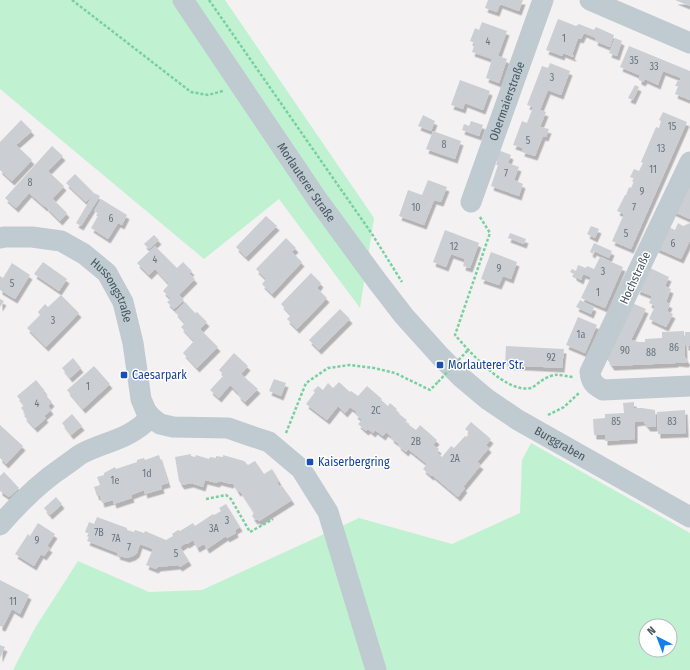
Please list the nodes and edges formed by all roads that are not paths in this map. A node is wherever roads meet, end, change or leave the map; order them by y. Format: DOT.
graph roads {
  1 [pos="183,0"];
  2 [pos="543,0"];
  3 [pos="590,0"];
  4 [pos="611,4"];
  5 [pos="690,43"];
  6 [pos="690,162"];
  7 [pos="471,202"];
  8 [pos="0,238"];
  9 [pos="449,357"];
  10 [pos="690,386"];
  11 [pos="151,417"];
  12 [pos="690,517"];
  13 [pos="0,525"];
  14 [pos="376,670"];
  1 -- 9 [label="street, Morlauterer Straße"];
  2 -- 7 [label="street, Obermaierstraße"];
  3 -- 4 [label="street"];
  4 -- 5 [label="street"];
  6 -- 10 [label="street, Hochstraße"];
  8 -- 11 [label="street, Hussongstraße"];
  9 -- 12 [label="street, Burggraben"];
  11 -- 13 [label="street"];
  11 -- 14 [label="street"];
}
